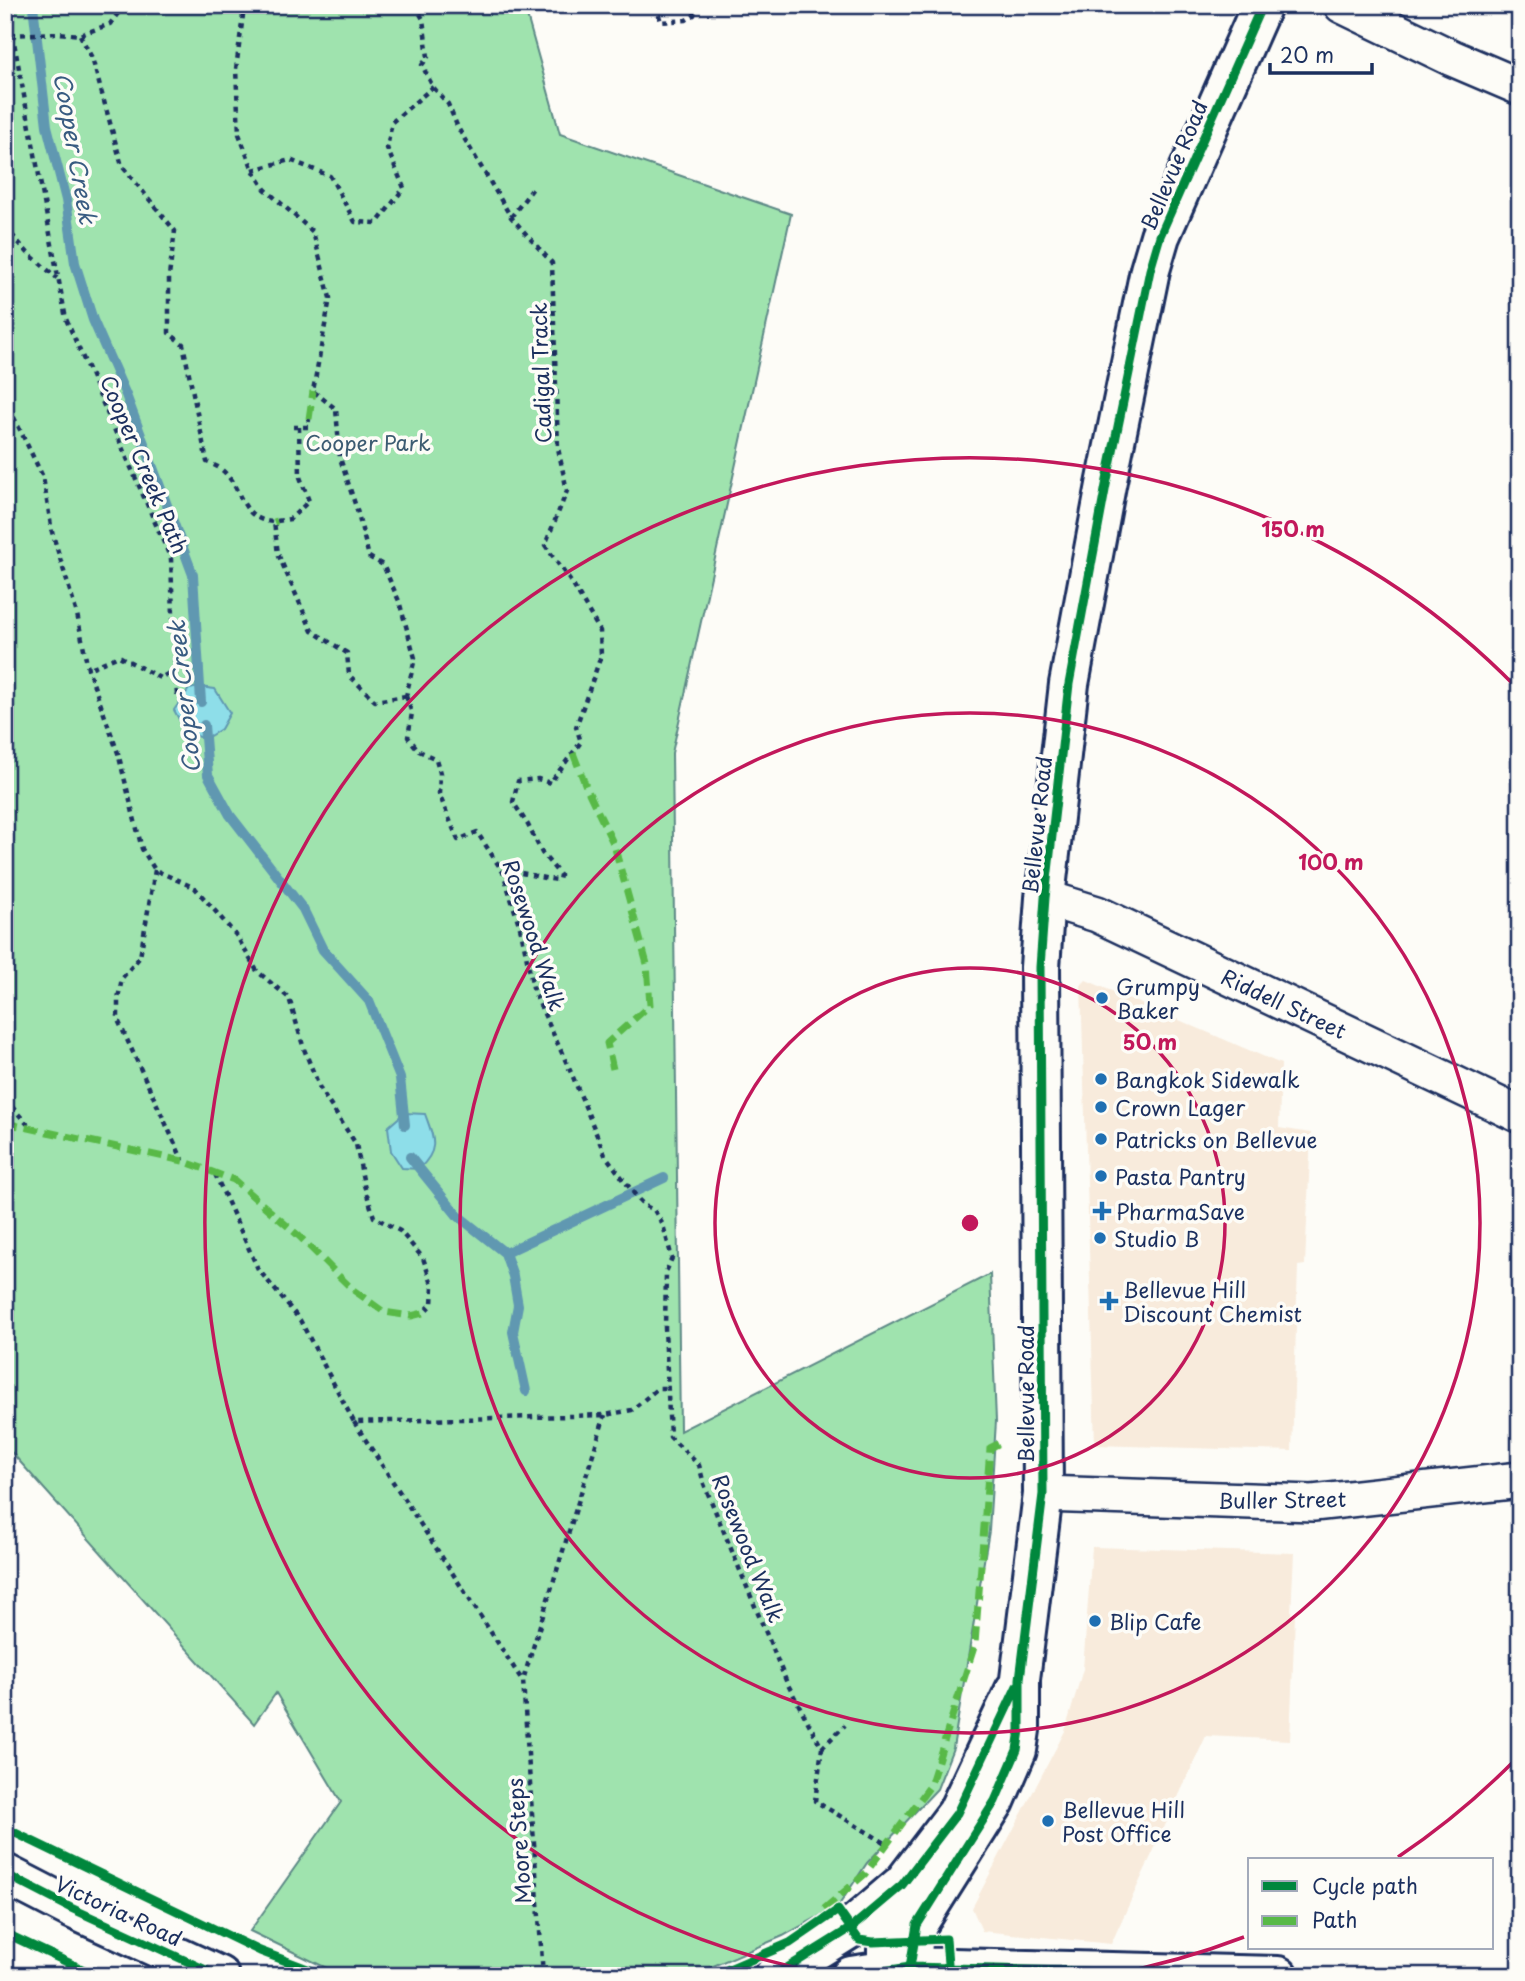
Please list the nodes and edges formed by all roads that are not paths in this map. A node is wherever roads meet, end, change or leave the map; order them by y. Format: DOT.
graph roads {
  1 [pos="1262,5"];
  2 [pos="1342,5"];
  3 [pos="1520,87"];
  4 [pos="1045,898"];
  5 [pos="1520,1115"];
  6 [pos="1520,1480"];
  7 [pos="1043,1494"];
  8 [pos="1020,1679"];
  9 [pos="5,1874"];
  10 [pos="902,1885"];
  11 [pos="889,1973"];
  12 [pos="219,1976"];
  13 [pos="774,1976"];
  14 [pos="1278,1976"];
  1 -- 4 [label="street, Bellevue Road"];
  2 -- 3 [label="street"];
  4 -- 5 [label="street, Riddell Street"];
  4 -- 7 [label="street, Bellevue Road"];
  6 -- 7 [label="street, Buller Street"];
  7 -- 8 [label="street, Bellevue Road"];
  8 -- 10 [label="street, Bellevue Road"];
  8 -- 11 [label="street, Bellevue Road"];
  9 -- 12 [label="street, Victoria Road"];
  10 -- 11 [label="street, Bellevue Road"];
  10 -- 13 [label="street"];
  11 -- 14 [label="street"];
}
